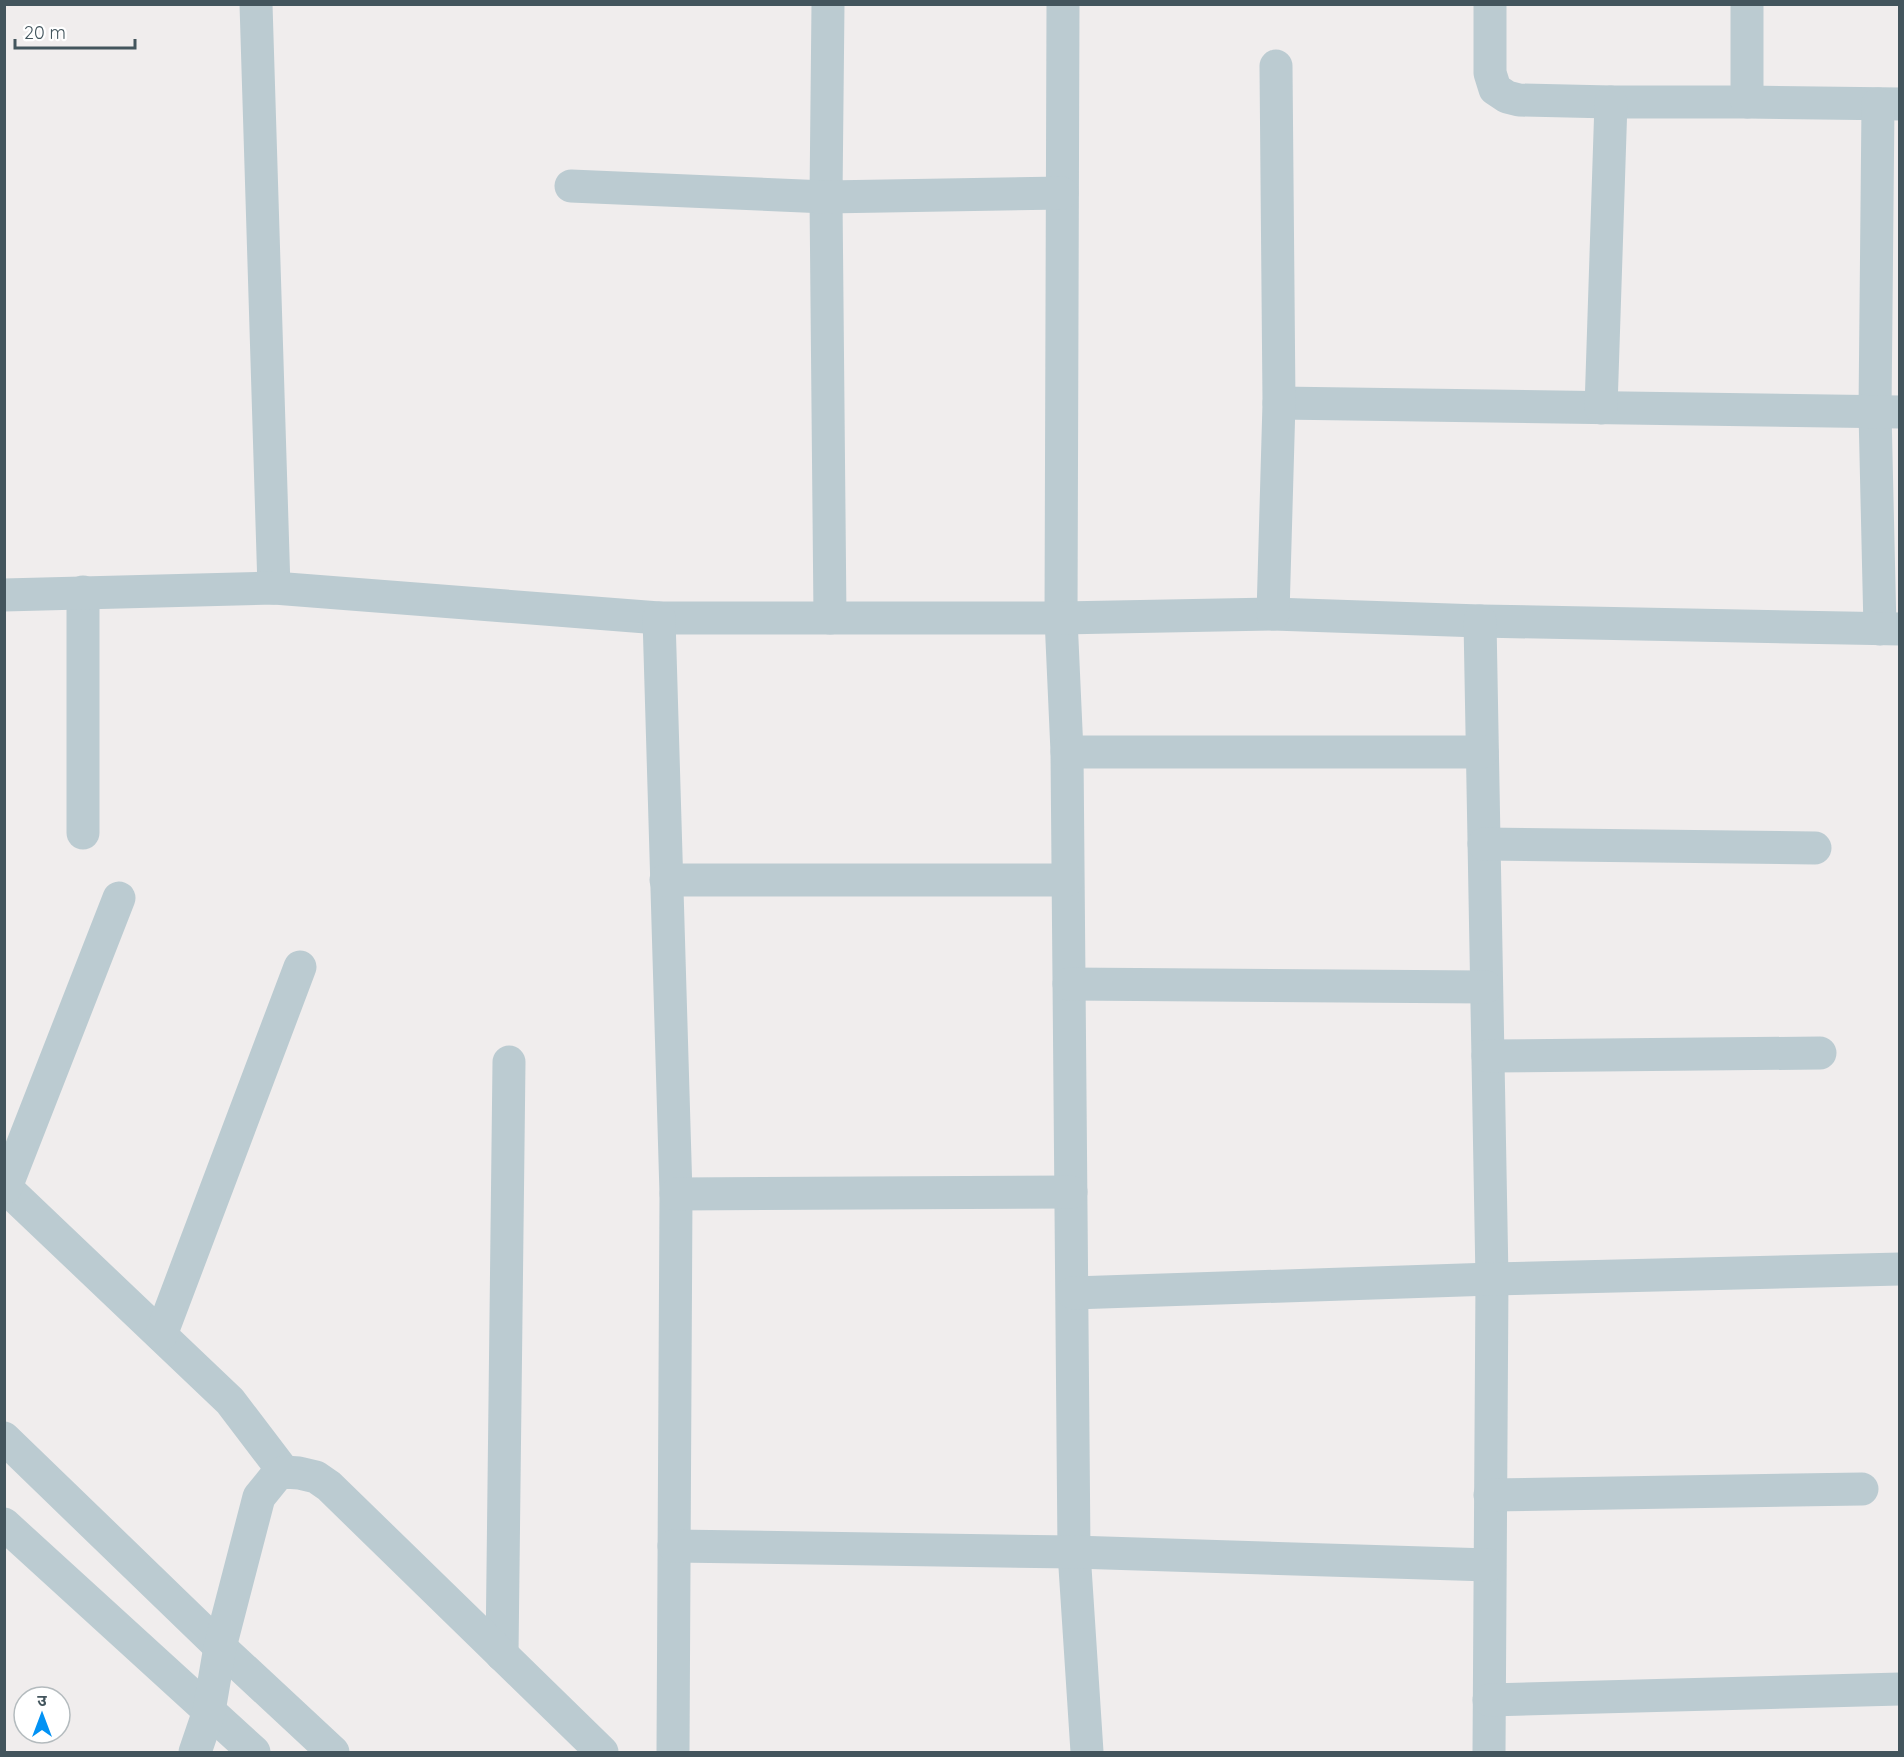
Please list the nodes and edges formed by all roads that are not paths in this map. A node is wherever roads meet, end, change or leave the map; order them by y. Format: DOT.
graph roads {
  1 [pos="256,4"];
  2 [pos="828,4"];
  3 [pos="1063,4"];
  4 [pos="1490,4"];
  5 [pos="1747,4"];
  6 [pos="1276,66"];
  7 [pos="1611,102"];
  8 [pos="1747,102"];
  9 [pos="1889,104"];
  10 [pos="571,186"];
  11 [pos="1062,193"];
  12 [pos="826,197"];
  13 [pos="1279,403"];
  14 [pos="1601,408"];
  15 [pos="1887,412"];
  16 [pos="274,588"];
  17 [pos="83,592"];
  18 [pos="4,595"];
  19 [pos="1273,614"];
  20 [pos="659,618"];
  21 [pos="830,618"];
  22 [pos="1061,618"];
  23 [pos="1480,621"];
  24 [pos="1890,629"];
  25 [pos="1067,752"];
  26 [pos="1482,752"];
  27 [pos="83,833"];
  28 [pos="1484,844"];
  29 [pos="1815,848"];
  30 [pos="666,880"];
  31 [pos="1067,880"];
  32 [pos="119,898"];
  33 [pos="300,967"];
  34 [pos="1069,984"];
  35 [pos="1486,987"];
  36 [pos="1820,1053"];
  37 [pos="1488,1056"];
  38 [pos="509,1062"];
  39 [pos="5,1186"];
  40 [pos="1071,1192"];
  41 [pos="676,1194"];
  42 [pos="1899,1269"];
  43 [pos="1492,1280"];
  44 [pos="1072,1293"];
  45 [pos="161,1335"];
  46 [pos="4,1438"];
  47 [pos="284,1472"];
  48 [pos="1862,1489"];
  49 [pos="1490,1495"];
  50 [pos="4,1524"];
  51 [pos="675,1546"];
  52 [pos="1074,1552"];
  53 [pos="1489,1565"];
  54 [pos="220,1647"];
  55 [pos="502,1655"];
  56 [pos="1899,1689"];
  57 [pos="1489,1700"];
  58 [pos="209,1711"];
  59 [pos="195,1752"];
  60 [pos="254,1752"];
  61 [pos="333,1752"];
  62 [pos="602,1752"];
  63 [pos="673,1752"];
  64 [pos="1087,1752"];
  65 [pos="1489,1752"];
  1 -- 16 [label="street"];
  2 -- 12 [label="street"];
  3 -- 11 [label="street"];
  4 -- 7 [label="street"];
  5 -- 8 [label="street"];
  6 -- 13 [label="street"];
  7 -- 8 [label="street"];
  7 -- 14 [label="street"];
  8 -- 9 [label="street"];
  9 -- 15 [label="street"];
  10 -- 12 [label="street"];
  11 -- 12 [label="street"];
  11 -- 22 [label="street"];
  12 -- 21 [label="street"];
  13 -- 14 [label="street"];
  13 -- 19 [label="street"];
  14 -- 15 [label="street"];
  15 -- 24 [label="street"];
  16 -- 17 [label="street"];
  16 -- 20 [label="street"];
  17 -- 18 [label="street"];
  17 -- 27 [label="street"];
  19 -- 22 [label="street"];
  19 -- 23 [label="street"];
  20 -- 21 [label="street"];
  20 -- 30 [label="street"];
  21 -- 22 [label="street"];
  22 -- 25 [label="street"];
  23 -- 24 [label="street"];
  23 -- 26 [label="street"];
  25 -- 26 [label="street"];
  25 -- 31 [label="street"];
  26 -- 28 [label="street"];
  28 -- 29 [label="street"];
  28 -- 35 [label="street"];
  30 -- 31 [label="street"];
  30 -- 41 [label="street"];
  31 -- 34 [label="street"];
  32 -- 39 [label="street"];
  33 -- 45 [label="street"];
  34 -- 35 [label="street"];
  34 -- 40 [label="street"];
  35 -- 37 [label="street"];
  36 -- 37 [label="street"];
  37 -- 43 [label="street"];
  38 -- 55 [label="street"];
  39 -- 45 [label="street"];
  40 -- 41 [label="street"];
  40 -- 44 [label="street"];
  41 -- 51 [label="street"];
  42 -- 43 [label="street"];
  43 -- 44 [label="street"];
  43 -- 49 [label="street"];
  44 -- 52 [label="street"];
  45 -- 47 [label="street"];
  46 -- 54 [label="street"];
  47 -- 54 [label="street"];
  47 -- 55 [label="street"];
  48 -- 49 [label="street"];
  49 -- 53 [label="street"];
  50 -- 58 [label="street"];
  51 -- 52 [label="street"];
  51 -- 63 [label="street"];
  52 -- 53 [label="street"];
  52 -- 64 [label="street"];
  53 -- 57 [label="street"];
  54 -- 58 [label="street"];
  54 -- 61 [label="street"];
  55 -- 62 [label="street"];
  56 -- 57 [label="street"];
  57 -- 65 [label="street"];
  58 -- 59 [label="street"];
  58 -- 60 [label="street"];
}
